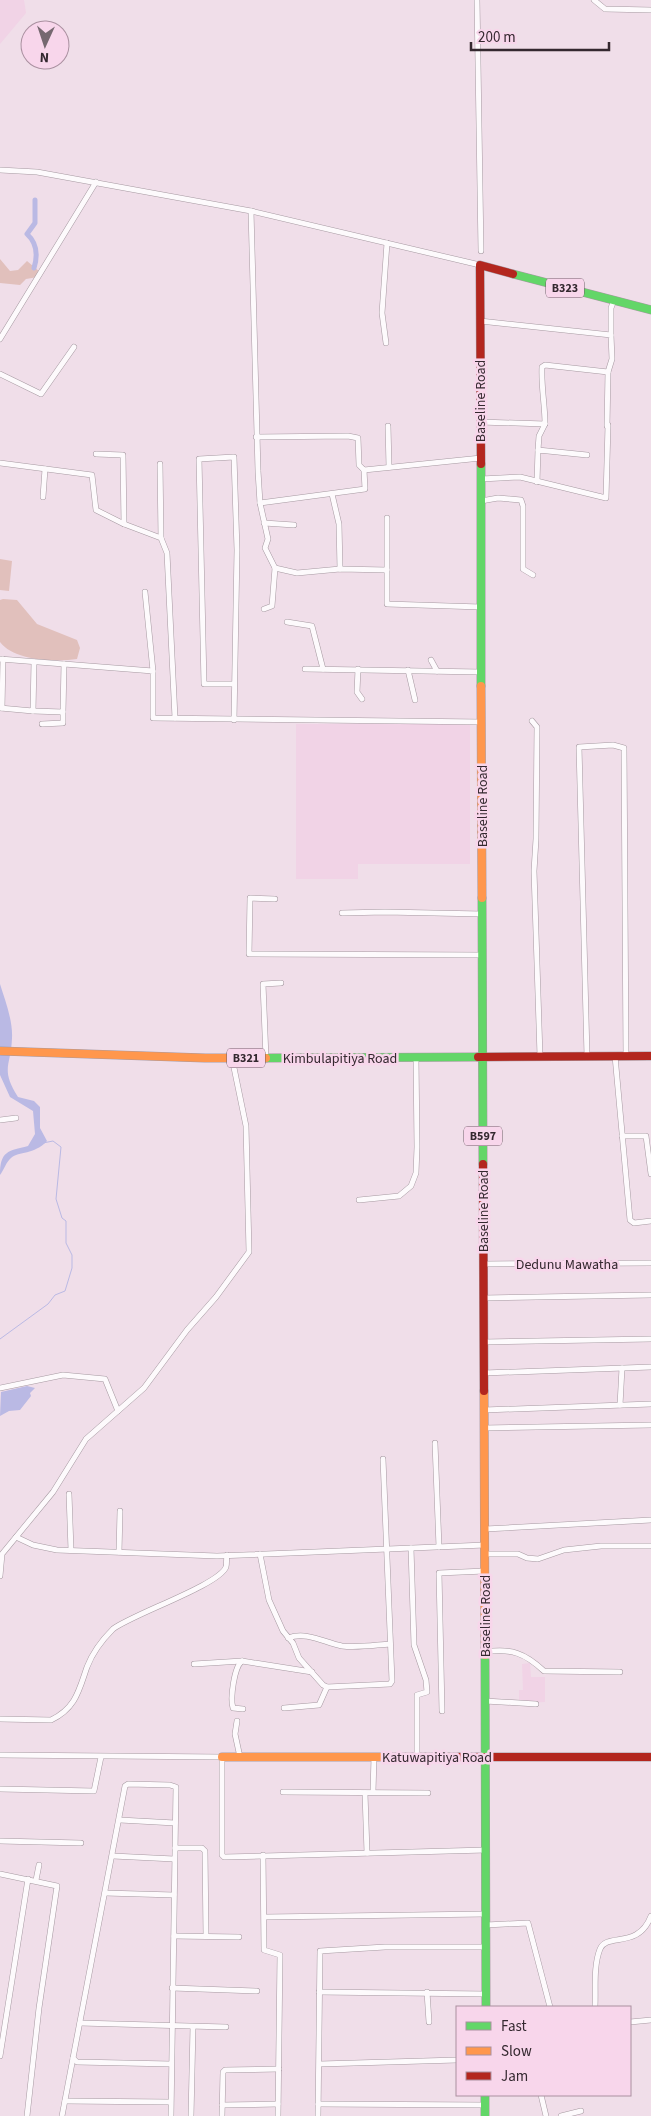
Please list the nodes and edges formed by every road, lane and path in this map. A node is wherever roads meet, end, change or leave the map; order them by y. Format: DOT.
graph roads {
  1 [pos="477,0"];
  2 [pos="594,0"];
  3 [pos="651,10"];
  4 [pos="0,170"];
  5 [pos="96,182"];
  6 [pos="251,211"];
  7 [pos="387,243"];
  8 [pos="481,251"];
  9 [pos="480,265"];
  10 [pos="614,300"];
  11 [pos="651,310"];
  12 [pos="480,322"];
  13 [pos="611,335"];
  14 [pos="0,339"];
  15 [pos="386,343"];
  16 [pos="74,348"];
  17 [pos="608,372"];
  18 [pos="0,374"];
  19 [pos="607,404"];
  20 [pos="480,422"];
  21 [pos="545,424"];
  22 [pos="388,426"];
  23 [pos="607,426"];
  24 [pos="256,437"];
  25 [pos="538,450"];
  26 [pos="96,454"];
  27 [pos="587,455"];
  28 [pos="480,458"];
  29 [pos="0,463"];
  30 [pos="160,464"];
  31 [pos="389,467"];
  32 [pos="45,469"];
  33 [pos="364,470"];
  34 [pos="481,479"];
  35 [pos="537,482"];
  36 [pos="332,494"];
  37 [pos="43,497"];
  38 [pos="481,501"];
  39 [pos="260,503"];
  40 [pos="387,518"];
  41 [pos="264,523"];
  42 [pos="124,524"];
  43 [pos="294,525"];
  44 [pos="161,538"];
  45 [pos="275,568"];
  46 [pos="340,569"];
  47 [pos="388,570"];
  48 [pos="533,575"];
  49 [pos="146,592"];
  50 [pos="481,607"];
  51 [pos="264,609"];
  52 [pos="287,622"];
  53 [pos="1,659"];
  54 [pos="431,660"];
  55 [pos="34,662"];
  56 [pos="64,664"];
  57 [pos="323,669"];
  58 [pos="358,669"];
  59 [pos="305,670"];
  60 [pos="408,670"];
  61 [pos="153,671"];
  62 [pos="437,671"];
  63 [pos="481,672"];
  64 [pos="234,684"];
  65 [pos="362,699"];
  66 [pos="415,700"];
  67 [pos="1,708"];
  68 [pos="33,710"];
  69 [pos="63,712"];
  70 [pos="175,718"];
  71 [pos="234,720"];
  72 [pos="532,721"];
  73 [pos="482,722"];
  74 [pos="42,724"];
  75 [pos="275,899"];
  76 [pos="342,913"];
  77 [pos="482,914"];
  78 [pos="482,955"];
  79 [pos="281,983"];
  80 [pos="0,1051"];
  81 [pos="540,1056"];
  82 [pos="587,1056"];
  83 [pos="615,1056"];
  84 [pos="626,1056"];
  85 [pos="651,1056"];
  86 [pos="483,1057"];
  87 [pos="232,1058"];
  88 [pos="266,1058"];
  89 [pos="416,1058"];
  90 [pos="16,1118"];
  91 [pos="0,1120"];
  92 [pos="622,1136"];
  93 [pos="651,1174"];
  94 [pos="359,1200"];
  95 [pos="651,1221"];
  96 [pos="651,1263"];
  97 [pos="484,1264"];
  98 [pos="651,1295"];
  99 [pos="484,1298"];
  100 [pos="651,1338"];
  101 [pos="484,1342"];
  102 [pos="622,1368"];
  103 [pos="651,1368"];
  104 [pos="484,1373"];
  105 [pos="1,1388"];
  106 [pos="620,1404"];
  107 [pos="651,1404"];
  108 [pos="484,1410"];
  109 [pos="118,1411"];
  110 [pos="651,1424"];
  111 [pos="484,1428"];
  112 [pos="435,1442"];
  113 [pos="383,1459"];
  114 [pos="69,1494"];
  115 [pos="120,1511"];
  116 [pos="651,1520"];
  117 [pos="485,1529"];
  118 [pos="16,1537"];
  119 [pos="484,1545"];
  120 [pos="651,1546"];
  121 [pos="439,1547"];
  122 [pos="411,1548"];
  123 [pos="386,1549"];
  124 [pos="71,1550"];
  125 [pos="118,1552"];
  126 [pos="260,1554"];
  127 [pos="485,1554"];
  128 [pos="227,1555"];
  129 [pos="485,1571"];
  130 [pos="0,1576"];
  131 [pos="288,1638"];
  132 [pos="390,1644"];
  133 [pos="485,1652"];
  134 [pos="242,1661"];
  135 [pos="194,1664"];
  136 [pos="312,1672"];
  137 [pos="620,1672"];
  138 [pos="327,1687"];
  139 [pos="485,1701"];
  140 [pos="536,1704"];
  141 [pos="284,1708"];
  142 [pos="243,1709"];
  143 [pos="442,1711"];
  144 [pos="0,1719"];
  145 [pos="237,1721"];
  146 [pos="0,1755"];
  147 [pos="101,1757"];
  148 [pos="222,1757"];
  149 [pos="240,1757"];
  150 [pos="374,1757"];
  151 [pos="417,1757"];
  152 [pos="485,1757"];
  153 [pos="651,1757"];
  154 [pos="0,1789"];
  155 [pos="283,1792"];
  156 [pos="365,1792"];
  157 [pos="373,1792"];
  158 [pos="428,1793"];
  159 [pos="120,1820"];
  160 [pos="175,1822"];
  161 [pos="0,1841"];
  162 [pos="81,1843"];
  163 [pos="175,1848"];
  164 [pos="486,1850"];
  165 [pos="367,1853"];
  166 [pos="262,1854"];
  167 [pos="113,1856"];
  168 [pos="174,1859"];
  169 [pos="39,1866"];
  170 [pos="0,1874"];
  171 [pos="28,1879"];
  172 [pos="36,1880"];
  173 [pos="105,1893"];
  174 [pos="174,1895"];
  175 [pos="486,1914"];
  176 [pos="651,1916"];
  177 [pos="265,1917"];
  178 [pos="486,1925"];
  179 [pos="174,1936"];
  180 [pos="206,1936"];
  181 [pos="239,1937"];
  182 [pos="486,1947"];
  183 [pos="172,1988"];
  184 [pos="257,1991"];
  185 [pos="319,1992"];
  186 [pos="427,1992"];
  187 [pos="486,1994"];
  188 [pos="486,2006"];
  189 [pos="550,2006"];
  190 [pos="595,2006"];
  191 [pos="651,2020"];
  192 [pos="429,2022"];
  193 [pos="631,2022"];
  194 [pos="80,2023"];
  195 [pos="172,2026"];
  196 [pos="193,2027"];
  197 [pos="226,2027"];
  198 [pos="0,2056"];
  199 [pos="73,2058"];
  200 [pos="456,2060"];
  201 [pos="171,2064"];
  202 [pos="320,2064"];
  203 [pos="279,2069"];
  204 [pos="486,2096"];
  205 [pos="541,2096"];
  206 [pos="65,2101"];
  207 [pos="170,2102"];
  208 [pos="278,2104"];
  209 [pos="318,2104"];
  210 [pos="222,2105"];
  211 [pos="485,2105"];
  212 [pos="580,2111"];
  213 [pos="27,2116"];
  214 [pos="62,2116"];
  215 [pos="170,2116"];
  216 [pos="191,2116"];
  217 [pos="222,2116"];
  218 [pos="278,2116"];
  219 [pos="318,2116"];
  220 [pos="484,2116"];
  221 [pos="546,2116"];
  222 [pos="561,2116"];
  1 -- 8 [label="street"];
  2 -- 3 [label="street"];
  4 -- 5 [label="street"];
  5 -- 6 [label="street"];
  5 -- 14 [label="street"];
  6 -- 7 [label="street"];
  6 -- 24 [label="street"];
  7 -- 9 [label="street"];
  7 -- 15 [label="street"];
  9 -- 10 [label="main road, B323"];
  9 -- 12 [label="main road, Baseline Road / B597"];
  10 -- 11 [label="main road, B323"];
  10 -- 13 [label="street"];
  12 -- 13 [label="street"];
  12 -- 20 [label="main road, Baseline Road / B597"];
  13 -- 17 [label="street"];
  16 -- 18 [label="street"];
  17 -- 19 [label="street"];
  17 -- 21 [label="street"];
  19 -- 23 [label="street"];
  19 -- 35 [label="street"];
  20 -- 21 [label="street"];
  20 -- 28 [label="main road, Baseline Road / B597"];
  21 -- 25 [label="street"];
  22 -- 31 [label="street"];
  24 -- 33 [label="street"];
  24 -- 39 [label="street"];
  25 -- 27 [label="street"];
  25 -- 35 [label="street"];
  26 -- 42 [label="street"];
  28 -- 31 [label="street"];
  28 -- 34 [label="main road, Baseline Road / B597"];
  29 -- 32 [label="street"];
  30 -- 44 [label="street"];
  31 -- 33 [label="street"];
  32 -- 37 [label="street"];
  32 -- 42 [label="street"];
  33 -- 36 [label="street"];
  34 -- 35 [label="street"];
  34 -- 38 [label="main road, Baseline Road / B597"];
  36 -- 39 [label="street"];
  36 -- 46 [label="street"];
  38 -- 48 [label="street"];
  38 -- 50 [label="main road, Baseline Road / B597"];
  39 -- 41 [label="street"];
  40 -- 47 [label="street"];
  41 -- 43 [label="street"];
  41 -- 45 [label="street"];
  42 -- 44 [label="street"];
  44 -- 70 [label="street"];
  45 -- 46 [label="street"];
  45 -- 51 [label="street"];
  46 -- 47 [label="street"];
  47 -- 50 [label="street"];
  49 -- 61 [label="street"];
  50 -- 63 [label="main road, Baseline Road / B597"];
  52 -- 57 [label="street"];
  53 -- 55 [label="street"];
  53 -- 67 [label="street"];
  54 -- 62 [label="street"];
  55 -- 56 [label="street"];
  55 -- 68 [label="street"];
  56 -- 61 [label="street"];
  56 -- 69 [label="street"];
  57 -- 58 [label="street"];
  57 -- 59 [label="street"];
  58 -- 60 [label="street"];
  58 -- 65 [label="street"];
  60 -- 62 [label="street"];
  60 -- 66 [label="street"];
  61 -- 70 [label="street"];
  62 -- 63 [label="street"];
  63 -- 73 [label="main road, Baseline Road / B597"];
  64 -- 64 [label="street"];
  64 -- 71 [label="street"];
  67 -- 68 [label="street"];
  68 -- 69 [label="street"];
  69 -- 74 [label="street"];
  70 -- 71 [label="street"];
  71 -- 73 [label="street"];
  72 -- 81 [label="street"];
  73 -- 77 [label="main road, Baseline Road / B597"];
  75 -- 78 [label="street"];
  76 -- 77 [label="street"];
  77 -- 78 [label="main road, Baseline Road / B597"];
  78 -- 86 [label="main road, Baseline Road / B597"];
  79 -- 88 [label="street"];
  80 -- 87 [label="main road, Kimbulapitiya Road / B321"];
  81 -- 82 [label="main road, Kimbulapitiya Road / B321"];
  81 -- 86 [label="main road, Kimbulapitiya Road / B321"];
  82 -- 83 [label="main road, Kimbulapitiya Road / B321"];
  82 -- 84 [label="street"];
  83 -- 84 [label="main road, Kimbulapitiya Road / B321"];
  83 -- 92 [label="street"];
  84 -- 85 [label="main road, Kimbulapitiya Road / B321"];
  86 -- 89 [label="main road, Kimbulapitiya Road / B321"];
  86 -- 97 [label="main road, Baseline Road / B597"];
  87 -- 88 [label="main road, Kimbulapitiya Road / B321"];
  87 -- 109 [label="street"];
  88 -- 89 [label="main road, Kimbulapitiya Road / B321"];
  89 -- 94 [label="street"];
  90 -- 91 [label="street"];
  92 -- 93 [label="street"];
  92 -- 95 [label="street"];
  96 -- 97 [label="street, Dedunu Mawatha"];
  97 -- 99 [label="main road, Baseline Road / B597"];
  98 -- 99 [label="street"];
  99 -- 101 [label="main road, Baseline Road / B597"];
  100 -- 101 [label="street"];
  101 -- 104 [label="main road, Baseline Road / B597"];
  102 -- 103 [label="street"];
  102 -- 104 [label="street"];
  102 -- 106 [label="street"];
  104 -- 108 [label="main road, Baseline Road / B597"];
  105 -- 109 [label="street"];
  106 -- 107 [label="street"];
  106 -- 108 [label="street"];
  108 -- 111 [label="main road, Baseline Road / B597"];
  109 -- 118 [label="street"];
  110 -- 111 [label="street"];
  111 -- 117 [label="main road, Baseline Road / B597"];
  112 -- 121 [label="street"];
  113 -- 123 [label="street"];
  114 -- 124 [label="street"];
  115 -- 125 [label="street"];
  116 -- 117 [label="street"];
  117 -- 119 [label="main road, Baseline Road / B597"];
  118 -- 124 [label="street"];
  118 -- 130 [label="street"];
  119 -- 121 [label="street"];
  119 -- 127 [label="main road, Baseline Road / B597"];
  120 -- 127 [label="street"];
  121 -- 122 [label="street"];
  122 -- 123 [label="street"];
  122 -- 151 [label="street"];
  123 -- 126 [label="street"];
  123 -- 132 [label="street"];
  124 -- 125 [label="street"];
  125 -- 128 [label="street"];
  126 -- 128 [label="street"];
  126 -- 131 [label="street"];
  127 -- 129 [label="main road, Baseline Road / B597"];
  128 -- 144 [label="street"];
  129 -- 133 [label="main road, Baseline Road / B597"];
  129 -- 143 [label="street"];
  131 -- 132 [label="street"];
  131 -- 136 [label="street"];
  132 -- 138 [label="street"];
  133 -- 137 [label="street"];
  133 -- 139 [label="main road, Baseline Road / B597"];
  134 -- 135 [label="street"];
  134 -- 136 [label="street"];
  134 -- 142 [label="street"];
  136 -- 138 [label="street"];
  138 -- 141 [label="street"];
  139 -- 140 [label="street"];
  139 -- 152 [label="main road, Baseline Road / B597"];
  145 -- 149 [label="street"];
  146 -- 147 [label="street"];
  147 -- 148 [label="street"];
  147 -- 154 [label="street"];
  148 -- 149 [label="main road, Katuwapitiya Road"];
  148 -- 166 [label="street"];
  149 -- 150 [label="main road, Katuwapitiya Road"];
  150 -- 151 [label="main road, Katuwapitiya Road"];
  150 -- 157 [label="street"];
  151 -- 152 [label="main road, Katuwapitiya Road"];
  152 -- 153 [label="main road, Katuwapitiya Road"];
  152 -- 164 [label="main road, Baseline Road / B597"];
  155 -- 156 [label="street"];
  156 -- 157 [label="street"];
  156 -- 165 [label="street"];
  157 -- 158 [label="street"];
  159 -- 160 [label="street"];
  159 -- 160 [label="street"];
  159 -- 167 [label="street"];
  160 -- 163 [label="street"];
  161 -- 162 [label="street"];
  163 -- 168 [label="street"];
  163 -- 180 [label="street"];
  164 -- 165 [label="street"];
  164 -- 175 [label="main road, Baseline Road / B597"];
  165 -- 166 [label="street"];
  166 -- 177 [label="street"];
  167 -- 168 [label="street"];
  167 -- 173 [label="street"];
  168 -- 174 [label="street"];
  169 -- 172 [label="street"];
  170 -- 171 [label="street"];
  171 -- 172 [label="street"];
  171 -- 198 [label="street"];
  172 -- 213 [label="street"];
  173 -- 174 [label="street"];
  173 -- 194 [label="street"];
  174 -- 179 [label="street"];
  175 -- 177 [label="street"];
  175 -- 178 [label="main road, Baseline Road / B597"];
  176 -- 190 [label="street"];
  177 -- 203 [label="street"];
  178 -- 182 [label="main road, Baseline Road / B597"];
  178 -- 189 [label="street"];
  179 -- 180 [label="street"];
  179 -- 183 [label="street"];
  180 -- 181 [label="street"];
  182 -- 185 [label="street"];
  182 -- 187 [label="main road, Baseline Road / B597"];
  183 -- 184 [label="street"];
  183 -- 195 [label="street"];
  185 -- 186 [label="street"];
  185 -- 202 [label="street"];
  186 -- 187 [label="street"];
  186 -- 192 [label="street"];
  187 -- 188 [label="main road, Baseline Road / B597"];
  191 -- 193 [label="street"];
  194 -- 195 [label="street"];
  194 -- 199 [label="street"];
  195 -- 196 [label="street"];
  195 -- 201 [label="street"];
  196 -- 197 [label="street"];
  196 -- 216 [label="street"];
  199 -- 201 [label="street"];
  199 -- 206 [label="street"];
  200 -- 202 [label="street"];
  201 -- 207 [label="street"];
  202 -- 209 [label="street"];
  203 -- 208 [label="street"];
  203 -- 210 [label="street"];
  204 -- 211 [label="main road"];
  205 -- 221 [label="street"];
  206 -- 207 [label="street"];
  206 -- 214 [label="street"];
  207 -- 215 [label="street"];
  208 -- 210 [label="street"];
  208 -- 218 [label="street"];
  209 -- 211 [label="street"];
  209 -- 219 [label="street"];
  210 -- 217 [label="street"];
  211 -- 220 [label="main road"];
  212 -- 222 [label="street"];
}
